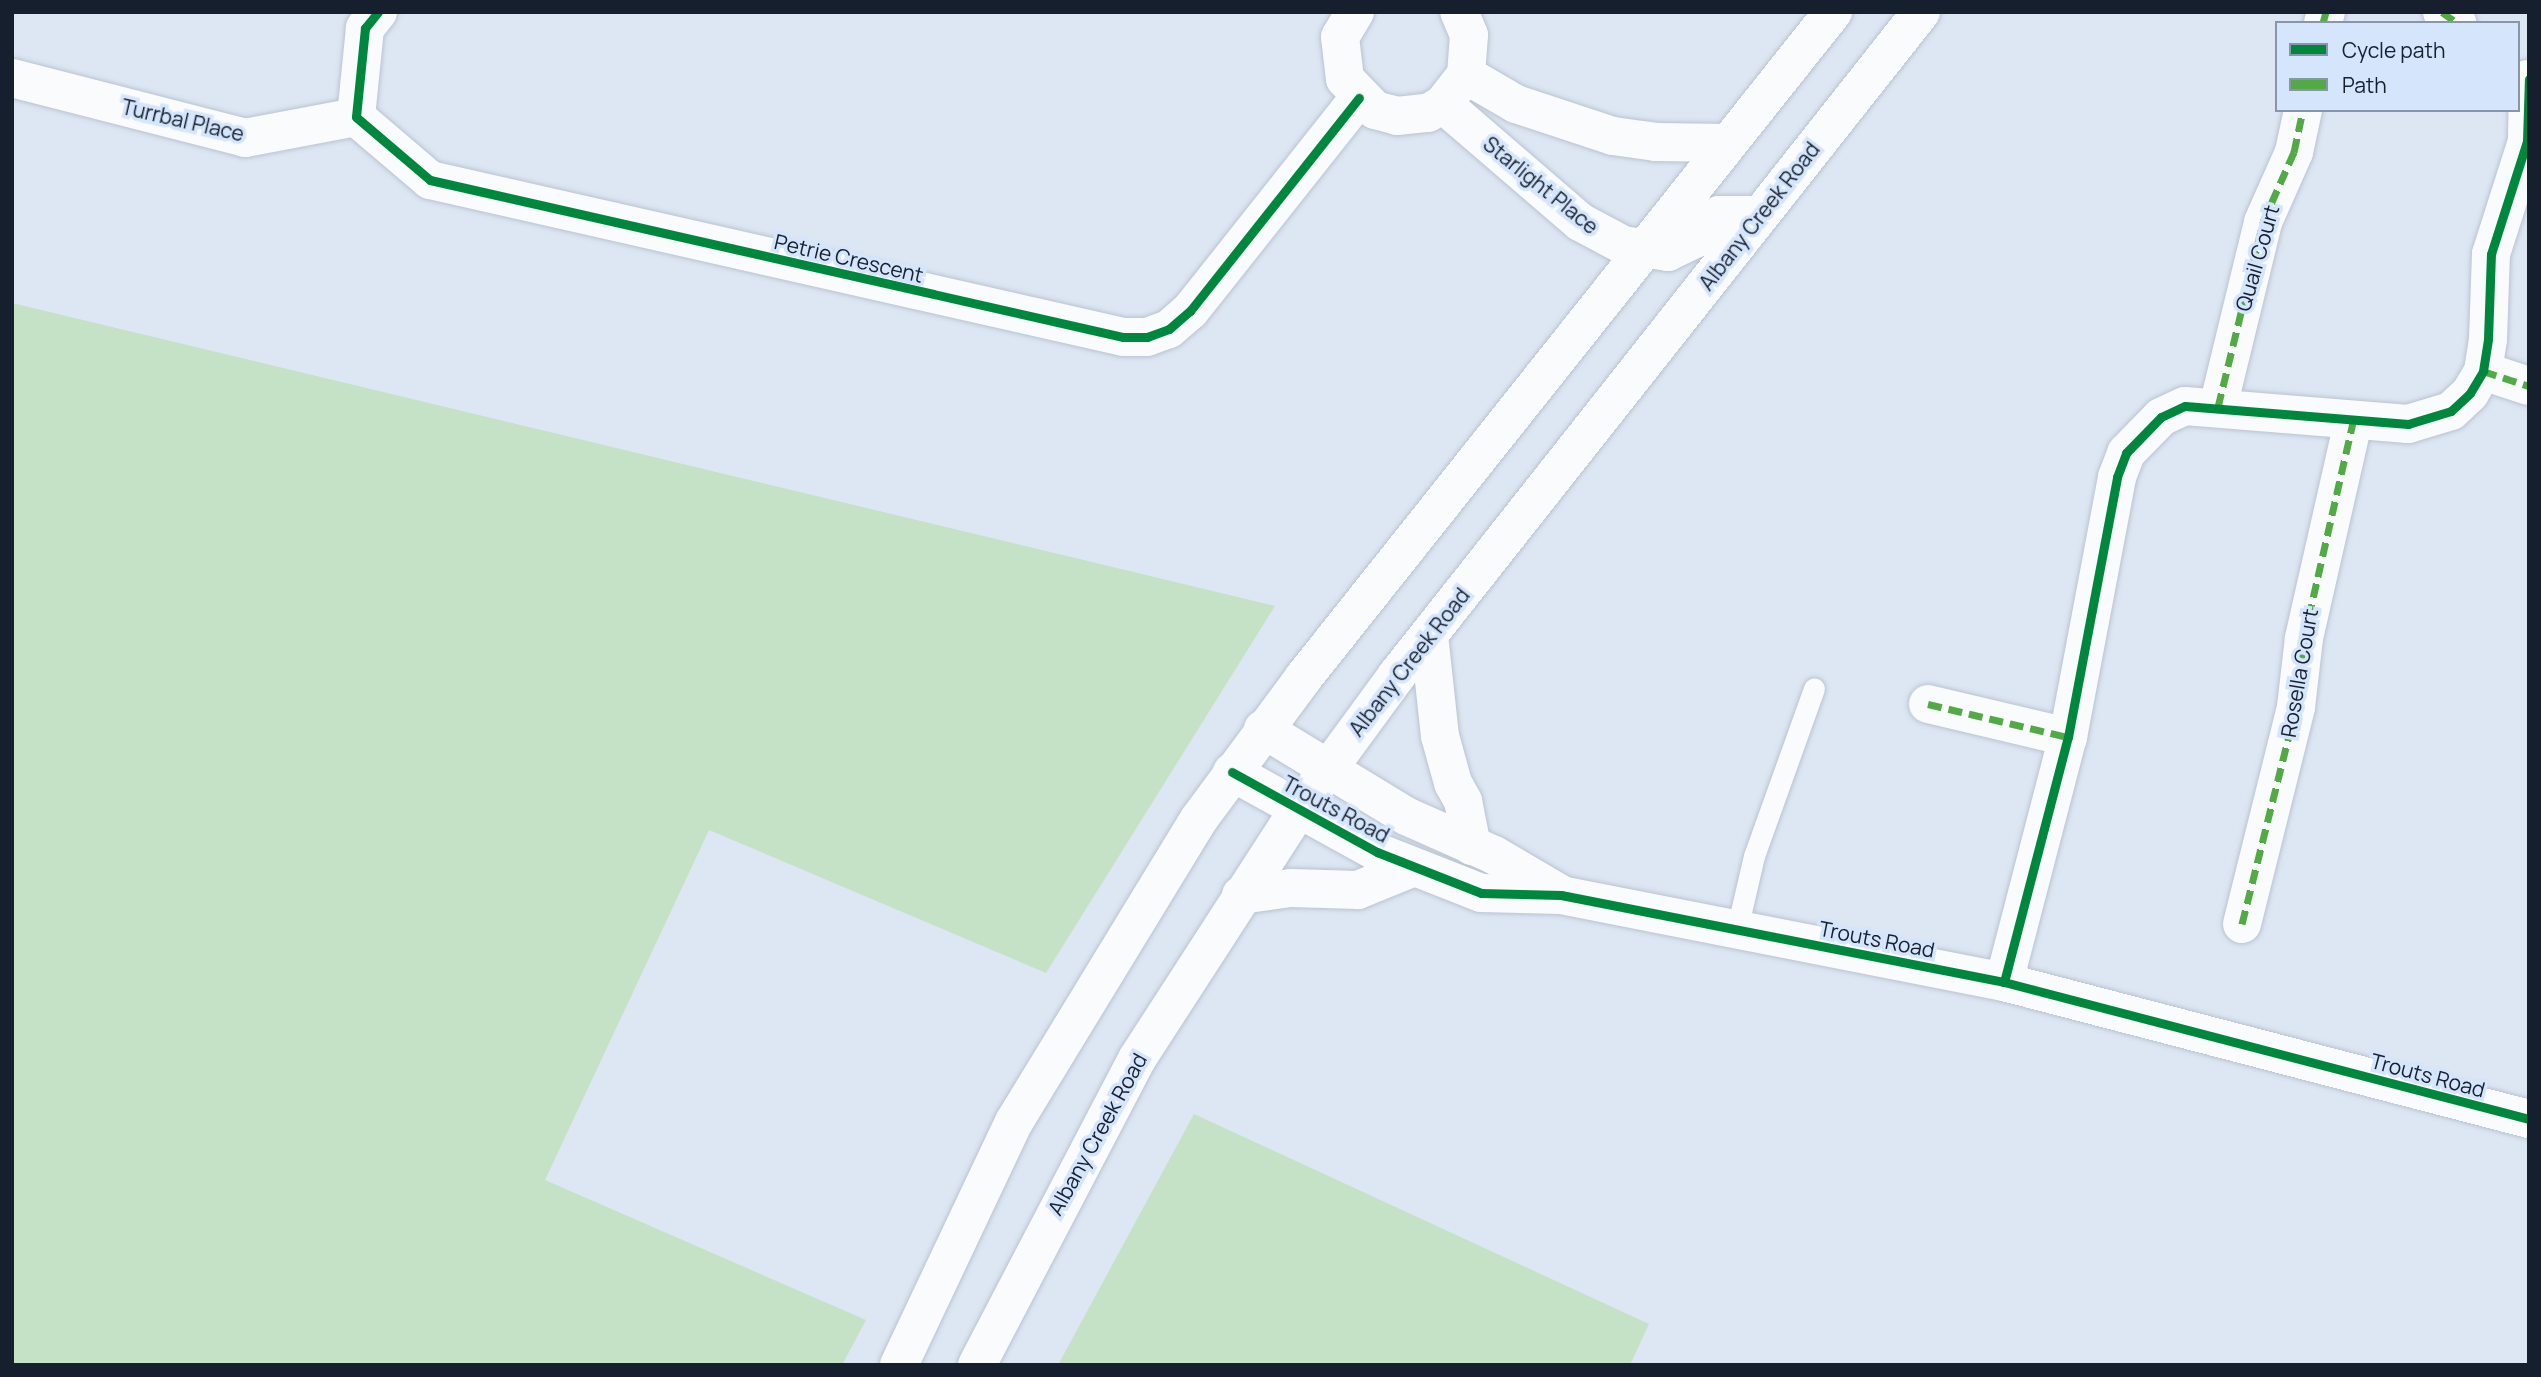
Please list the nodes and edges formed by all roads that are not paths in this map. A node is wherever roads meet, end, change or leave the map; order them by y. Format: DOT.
graph roads {
  1 [pos="378,12"];
  2 [pos="1459,12"];
  3 [pos="1833,12"];
  4 [pos="1921,12"];
  5 [pos="1340,17"];
  6 [pos="12,78"];
  7 [pos="2529,79"];
  8 [pos="1455,90"];
  9 [pos="1359,98"];
  10 [pos="2303,112"];
  11 [pos="356,117"];
  12 [pos="1728,143"];
  13 [pos="1759,215"];
  14 [pos="1643,251"];
  15 [pos="2483,370"];
  16 [pos="2529,386"];
  17 [pos="2218,407"];
  18 [pos="2353,422"];
  19 [pos="1429,635"];
  20 [pos="1814,688"];
  21 [pos="1928,704"];
  22 [pos="1263,729"];
  23 [pos="2068,737"];
  24 [pos="1328,768"];
  25 [pos="1233,772"];
  26 [pos="1299,809"];
  27 [pos="1472,846"];
  28 [pos="1412,868"];
  29 [pos="1241,895"];
  30 [pos="1561,895"];
  31 [pos="2242,924"];
  32 [pos="1737,929"];
  33 [pos="2004,982"];
  34 [pos="2529,1119"];
  35 [pos="899,1365"];
  36 [pos="977,1365"];
  1 -- 11 [label="street"];
  2 -- 8 [label="street"];
  3 -- 12 [label="street"];
  4 -- 13 [label="street, Albany Creek Road"];
  5 -- 9 [label="street"];
  6 -- 11 [label="street, Turrbal Place"];
  7 -- 15 [label="street"];
  8 -- 9 [label="street"];
  8 -- 12 [label="street"];
  8 -- 14 [label="street, Starlight Place"];
  9 -- 11 [label="street, Petrie Crescent"];
  10 -- 17 [label="street, Quail Court"];
  12 -- 14 [label="street"];
  13 -- 14 [label="street, Starlight Place"];
  13 -- 19 [label="street, Albany Creek Road"];
  14 -- 22 [label="street"];
  15 -- 16 [label="street"];
  15 -- 18 [label="street"];
  17 -- 18 [label="street"];
  17 -- 23 [label="street"];
  18 -- 31 [label="street, Rosella Court"];
  19 -- 24 [label="street, Albany Creek Road"];
  19 -- 27 [label="street"];
  20 -- 32 [label="lane"];
  21 -- 23 [label="street"];
  22 -- 24 [label="street, Trouts Road"];
  22 -- 25 [label="street"];
  23 -- 33 [label="street"];
  24 -- 26 [label="street, Albany Creek Road"];
  24 -- 27 [label="street, Trouts Road"];
  25 -- 26 [label="street, Trouts Road"];
  25 -- 35 [label="street"];
  26 -- 28 [label="street, Trouts Road"];
  26 -- 29 [label="street, Albany Creek Road"];
  27 -- 30 [label="street, Trouts Road"];
  28 -- 29 [label="street"];
  28 -- 30 [label="street, Trouts Road"];
  29 -- 36 [label="street, Albany Creek Road"];
  30 -- 32 [label="street, Trouts Road"];
  32 -- 33 [label="street, Trouts Road"];
  33 -- 34 [label="street, Trouts Road"];
}
